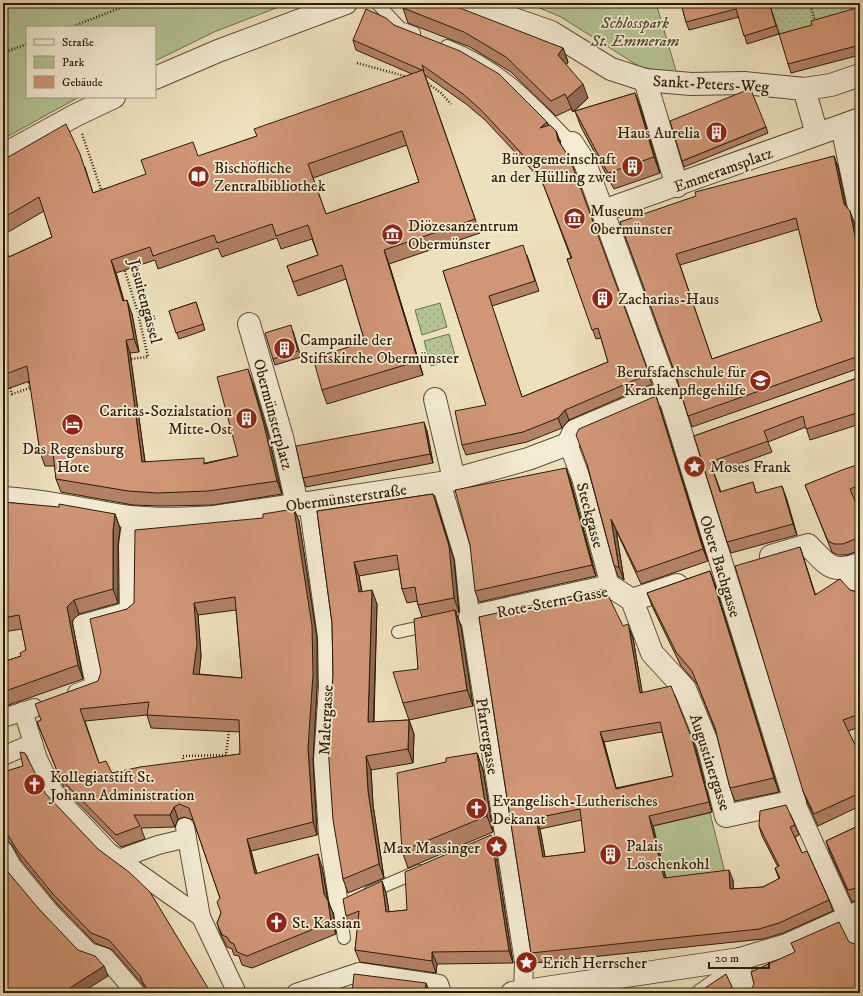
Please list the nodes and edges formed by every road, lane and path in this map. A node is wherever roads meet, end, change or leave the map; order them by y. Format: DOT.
graph roads {
  1 [pos="133,3"];
  2 [pos="346,3"];
  3 [pos="377,3"];
  4 [pos="468,3"];
  5 [pos="810,3"];
  6 [pos="74,26"];
  7 [pos="817,29"];
  8 [pos="422,36"];
  9 [pos="437,42"];
  10 [pos="26,44"];
  11 [pos="3,53"];
  12 [pos="357,64"];
  13 [pos="860,75"];
  14 [pos="156,78"];
  15 [pos="414,79"];
  16 [pos="645,80"];
  17 [pos="421,81"];
  18 [pos="804,89"];
  19 [pos="112,98"];
  20 [pos="452,104"];
  21 [pos="76,115"];
  22 [pos="851,122"];
  23 [pos="817,134"];
  24 [pos="572,143"];
  25 [pos="3,155"];
  26 [pos="677,186"];
  27 [pos="102,193"];
  28 [pos="603,211"];
  29 [pos="860,212"];
  30 [pos="122,260"];
  31 [pos="249,324"];
  32 [pos="127,360"];
  33 [pos="36,382"];
  34 [pos="10,388"];
  35 [pos="668,391"];
  36 [pos="435,399"];
  37 [pos="568,444"];
  38 [pos="448,481"];
  39 [pos="3,498"];
  40 [pos="302,503"];
  41 [pos="132,517"];
  42 [pos="853,566"];
  43 [pos="710,574"];
  44 [pos="610,586"];
  45 [pos="860,591"];
  46 [pos="632,600"];
  47 [pos="463,619"];
  48 [pos="441,623"];
  49 [pos="398,632"];
  50 [pos="23,712"];
  51 [pos="3,718"];
  52 [pos="230,724"];
  53 [pos="33,743"];
  54 [pos="3,756"];
  55 [pos="182,768"];
  56 [pos="796,801"];
  57 [pos="3,850"];
  58 [pos="114,856"];
  59 [pos="432,866"];
  60 [pos="351,900"];
  61 [pos="854,914"];
  62 [pos="201,917"];
  63 [pos="344,938"];
  64 [pos="860,945"];
  65 [pos="740,963"];
  66 [pos="594,987"];
  67 [pos="517,992"];
  68 [pos="136,993"];
  69 [pos="237,993"];
  70 [pos="296,993"];
  71 [pos="442,993"];
  72 [pos="701,993"];
  73 [pos="746,993"];
  1 -- 6 [label="path"];
  2 -- 14 [label="street"];
  3 -- 8 [label="lane"];
  4 -- 16 [label="street, Sankt-Peters-Weg"];
  5 -- 7 [label="path"];
  9 -- 24 [label="lane"];
  10 -- 11 [label="path"];
  12 -- 15 [label="path"];
  13 -- 18 [label="street, Sankt-Peters-Weg"];
  16 -- 18 [label="street, Sankt-Peters-Weg"];
  16 -- 26 [label="street"];
  17 -- 20 [label="path"];
  18 -- 23 [label="street"];
  19 -- 21 [label="street"];
  21 -- 25 [label="street"];
  21 -- 27 [label="path"];
  22 -- 23 [label="street, Emmeramsplatz"];
  22 -- 29 [label="street, Emmeramsplatz"];
  23 -- 26 [label="street, Emmeramsplatz"];
  24 -- 28 [label="street, Obere Bachgasse"];
  26 -- 28 [label="street, Emmeramsplatz"];
  28 -- 35 [label="street, Obere Bachgasse"];
  30 -- 32 [label="path, Jesuitengässel"];
  31 -- 40 [label="street, Obermünsterplatz"];
  33 -- 34 [label="path"];
  35 -- 37 [label="street"];
  35 -- 43 [label="street, Obere Bachgasse"];
  36 -- 38 [label="street"];
  37 -- 38 [label="street, Obermünsterstraße"];
  37 -- 44 [label="street, Steckgasse"];
  38 -- 40 [label="street, Obermünsterstraße"];
  38 -- 47 [label="street, Pfarrergasse"];
  39 -- 41 [label="street, Obermünsterstraße"];
  40 -- 41 [label="street, Obermünsterstraße"];
  40 -- 60 [label="street, Malergasse"];
  41 -- 50 [label="street"];
  42 -- 43 [label="street, Rote-Stern-Gasse"];
  42 -- 45 [label="street"];
  43 -- 46 [label="street, Rote-Stern-Gasse"];
  43 -- 56 [label="street, Obere Bachgasse"];
  44 -- 46 [label="street, Rote-Stern-Gasse"];
  44 -- 47 [label="street, Rote-Stern-Gasse"];
  46 -- 56 [label="street, Augustinergasse"];
  47 -- 67 [label="street, Pfarrergasse"];
  48 -- 49 [label="lane"];
  50 -- 51 [label="street"];
  50 -- 53 [label="street"];
  52 -- 55 [label="path"];
  53 -- 54 [label="street"];
  53 -- 58 [label="street"];
  56 -- 61 [label="street, Obere Bachgasse"];
  57 -- 68 [label="street"];
  58 -- 62 [label="street"];
  58 -- 62 [label="street"];
  59 -- 60 [label="lane"];
  60 -- 63 [label="lane, Malergasse"];
  61 -- 64 [label="street, Obere Bachgasse"];
  61 -- 65 [label="street"];
  62 -- 69 [label="street"];
  65 -- 66 [label="street"];
  65 -- 72 [label="street"];
  65 -- 73 [label="street"];
  66 -- 67 [label="street"];
  70 -- 71 [label="street"];
}
